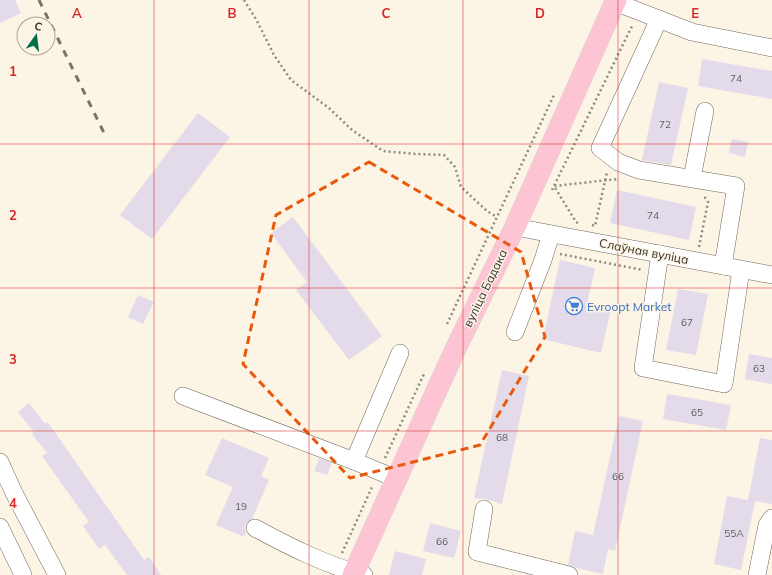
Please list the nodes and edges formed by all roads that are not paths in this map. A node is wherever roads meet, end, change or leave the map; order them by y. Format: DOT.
graph roads {
  1 [pos="616,1"];
  2 [pos="659,19"];
  3 [pos="772,48"];
  4 [pos="705,111"];
  5 [pos="696,184"];
  6 [pos="515,227"];
  7 [pos="551,234"];
  8 [pos="660,254"];
  9 [pos="723,266"];
  10 [pos="741,270"];
  11 [pos="772,275"];
  12 [pos="515,332"];
  13 [pos="400,353"];
  14 [pos="183,396"];
  15 [pos="354,461"];
  16 [pos="0,462"];
  17 [pos="388,475"];
  18 [pos="484,509"];
  19 [pos="772,518"];
  20 [pos="0,527"];
  21 [pos="255,528"];
  22 [pos="352,572"];
  23 [pos="23,575"];
  24 [pos="57,575"];
  25 [pos="569,575"];
  26 [pos="757,575"];
  1 -- 2 [label="street"];
  1 -- 6 [label="main road, вуліца Бадака"];
  2 -- 3 [label="street"];
  2 -- 5 [label="street"];
  4 -- 5 [label="street"];
  5 -- 9 [label="street"];
  6 -- 7 [label="street, Слаўная вуліца"];
  6 -- 17 [label="main road, вуліца Бадака"];
  7 -- 8 [label="street, Слаўная вуліца"];
  7 -- 12 [label="street"];
  8 -- 9 [label="street, Слаўная вуліца"];
  8 -- 10 [label="street"];
  9 -- 10 [label="street, Слаўная вуліца"];
  10 -- 11 [label="street, Слаўная вуліца"];
  13 -- 15 [label="street"];
  14 -- 15 [label="street"];
  15 -- 17 [label="street"];
  16 -- 24 [label="street"];
  17 -- 22 [label="main road, вуліца Бадака"];
  18 -- 25 [label="street"];
  19 -- 26 [label="street"];
  20 -- 23 [label="street"];
  21 -- 22 [label="street"];
}
